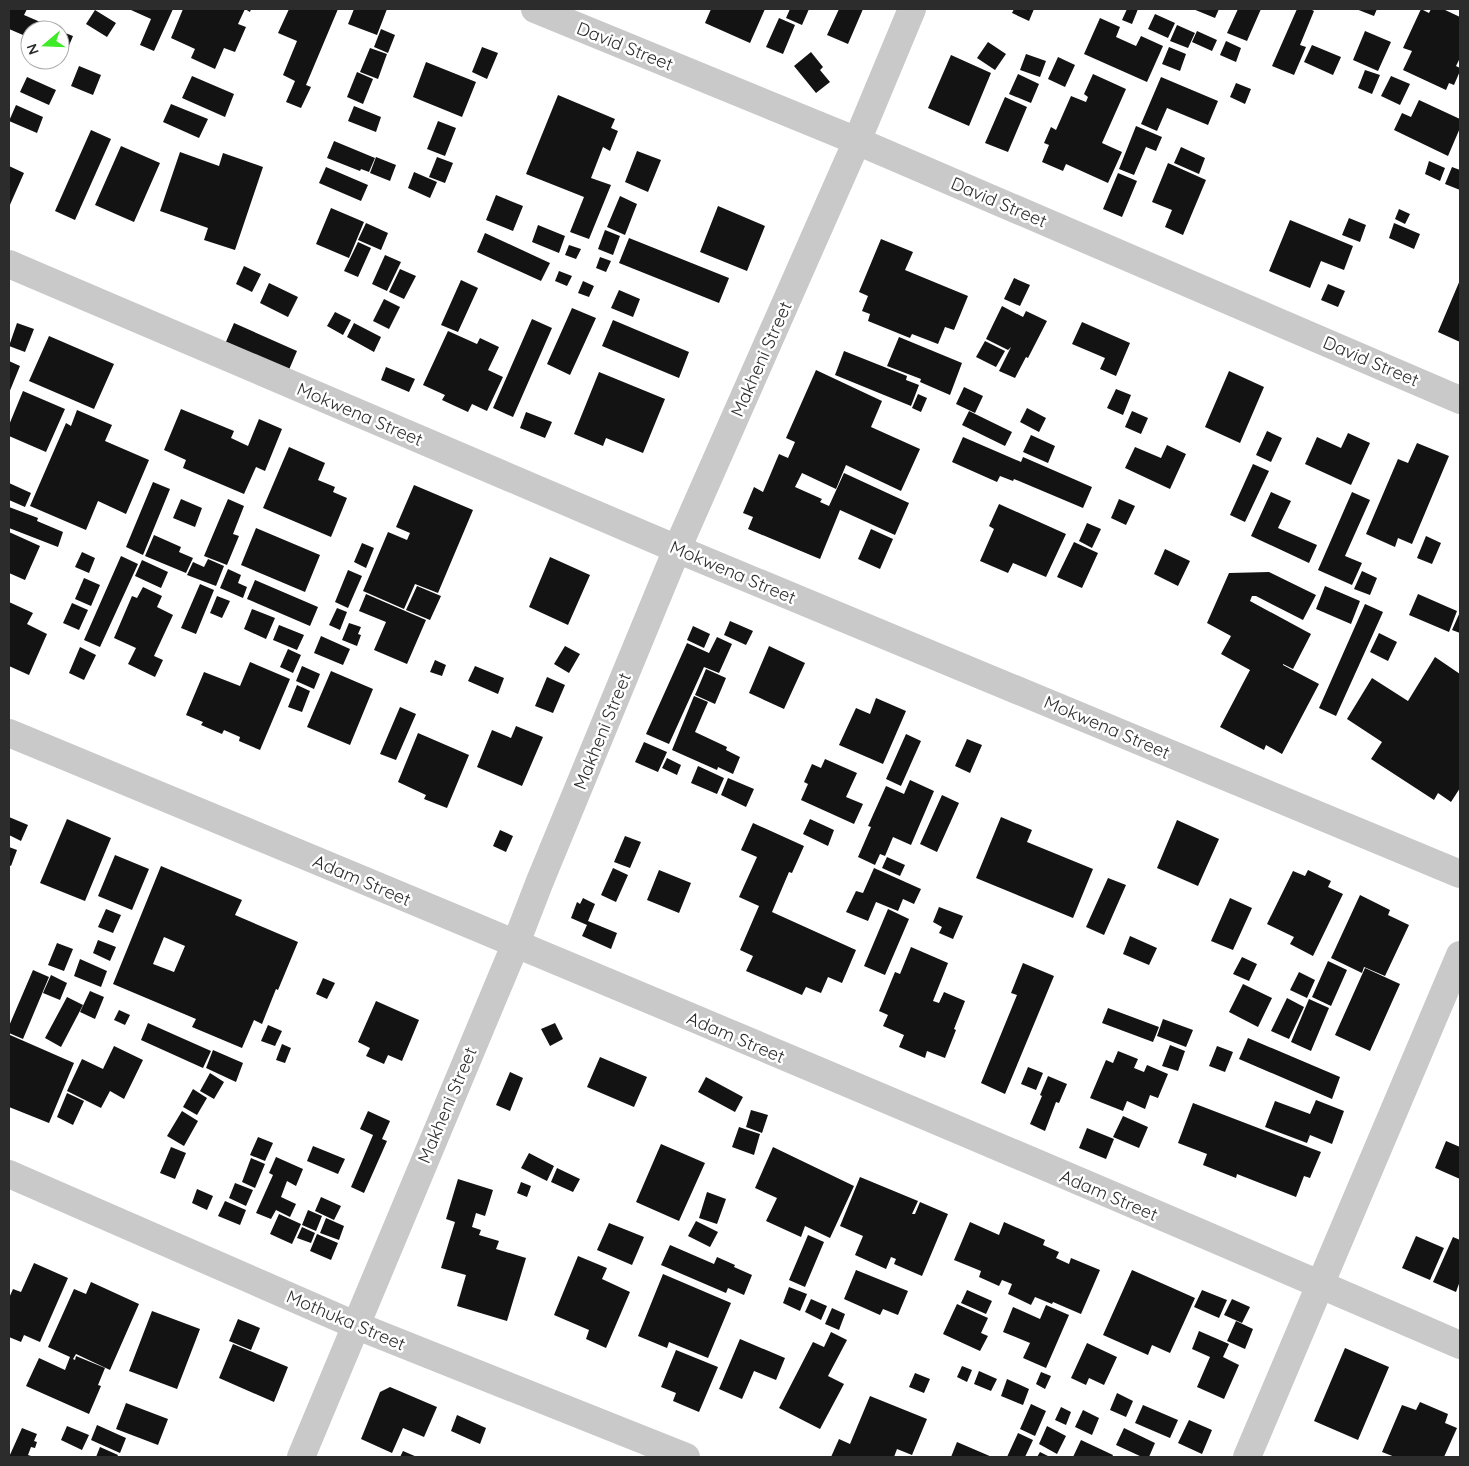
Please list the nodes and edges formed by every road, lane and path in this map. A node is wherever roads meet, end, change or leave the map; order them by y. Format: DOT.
graph roads {
  1 [pos="535,9"];
  2 [pos="912,9"];
  3 [pos="857,141"];
  4 [pos="9,264"];
  5 [pos="1460,400"];
  6 [pos="677,548"];
  7 [pos="9,733"];
  8 [pos="1460,874"];
  9 [pos="516,943"];
  10 [pos="1460,955"];
  11 [pos="9,1174"];
  12 [pos="1321,1285"];
  13 [pos="355,1324"];
  14 [pos="1460,1346"];
  15 [pos="301,1457"];
  16 [pos="686,1457"];
  17 [pos="1247,1457"];
  1 -- 3 [label="street, David Street"];
  2 -- 3 [label="street, Makheni Street"];
  3 -- 5 [label="street, David Street"];
  3 -- 6 [label="street, Makheni Street"];
  4 -- 6 [label="street, Mokwena Street"];
  6 -- 8 [label="street, Mokwena Street"];
  6 -- 9 [label="street, Makheni Street"];
  7 -- 9 [label="street, Adam Street"];
  9 -- 12 [label="street, Adam Street"];
  9 -- 13 [label="street, Makheni Street"];
  10 -- 12 [label="street"];
  11 -- 13 [label="street, Mothuka Street"];
  12 -- 14 [label="street, Adam Street"];
  12 -- 17 [label="street"];
  13 -- 15 [label="street, Makheni Street"];
  13 -- 16 [label="street, Mothuka Street"];
}
